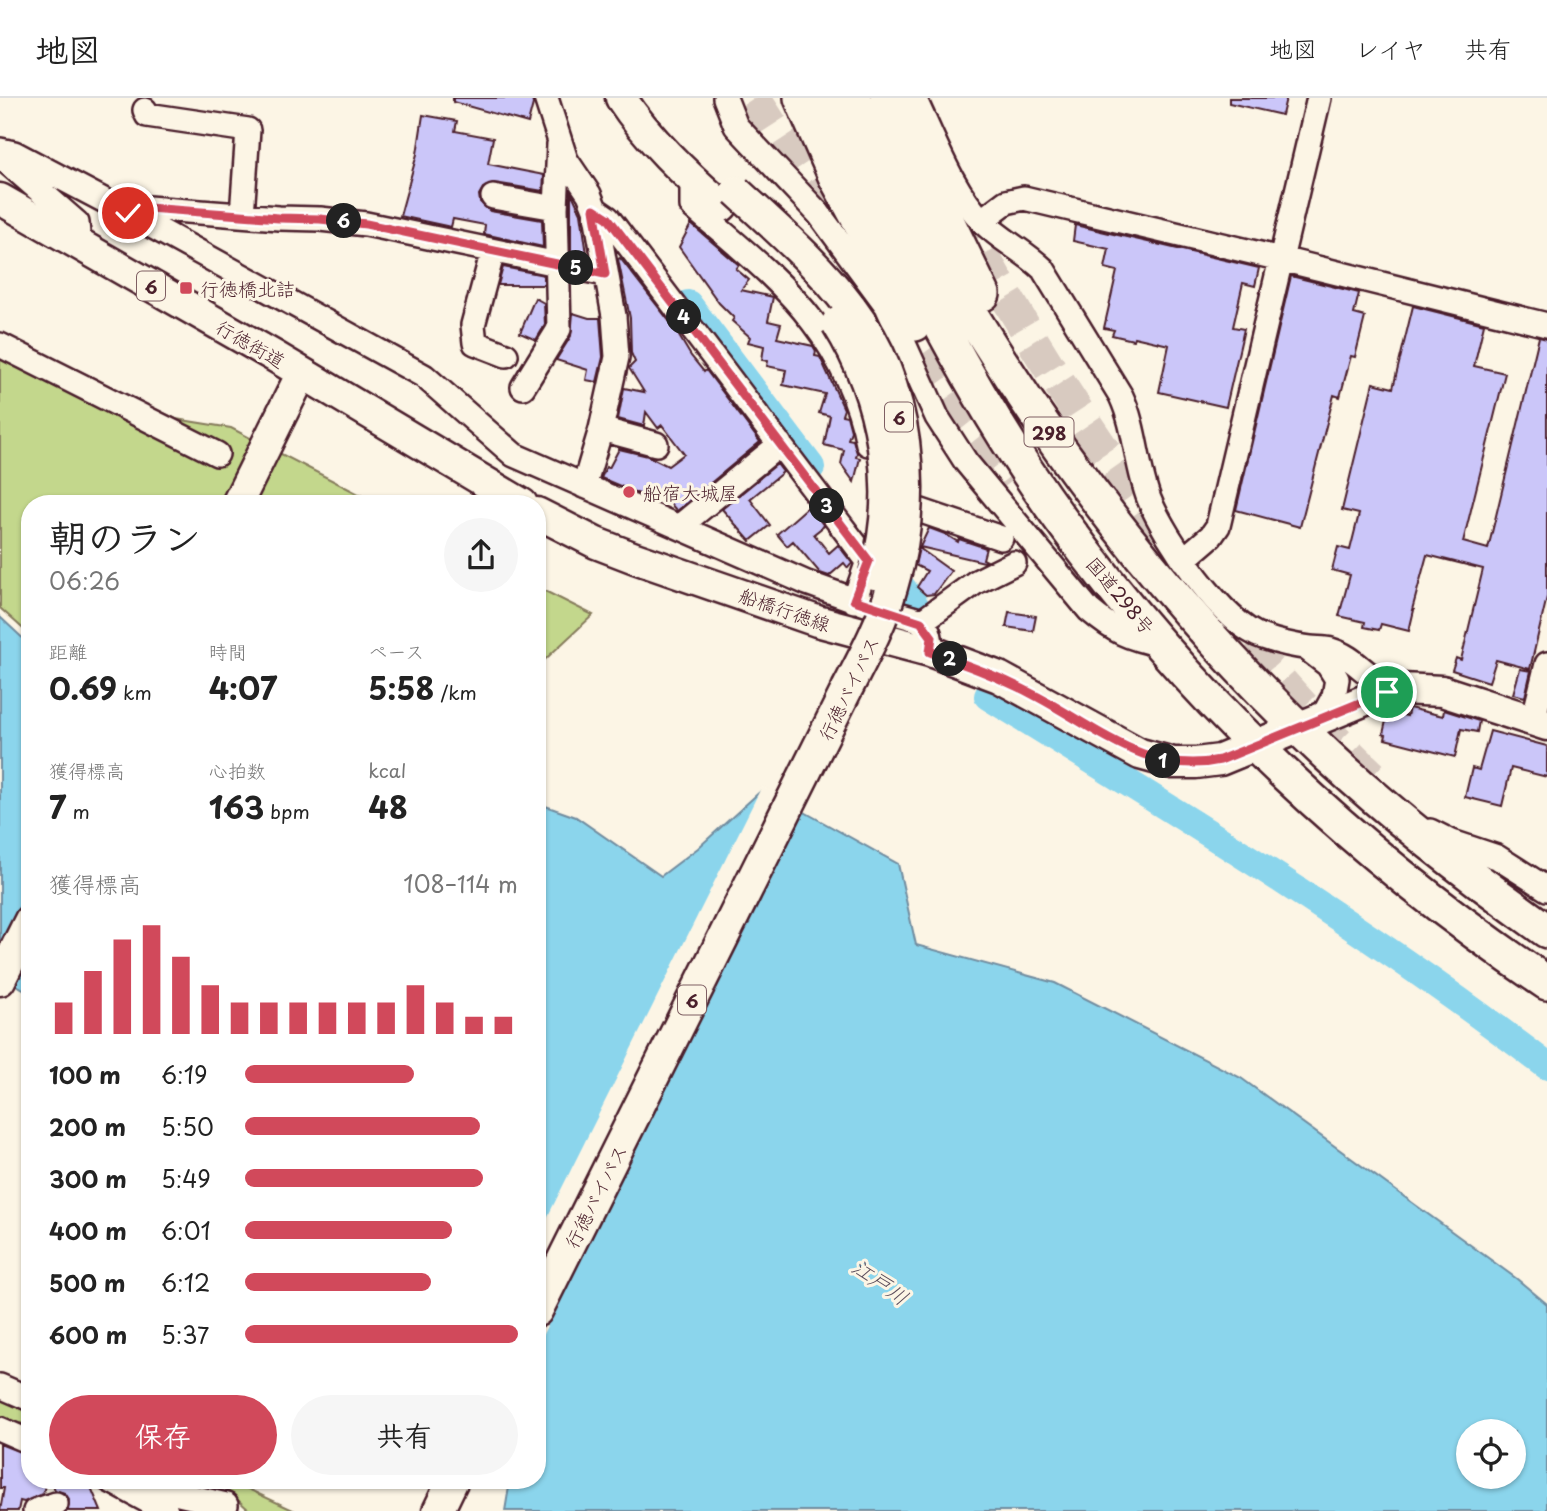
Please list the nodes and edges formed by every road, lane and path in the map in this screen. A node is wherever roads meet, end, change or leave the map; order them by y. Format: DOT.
graph roads {
  1 [pos="546,98"];
  2 [pos="621,98"];
  3 [pos="647,98"];
  4 [pos="725,98"];
  5 [pos="801,98"];
  6 [pos="827,98"];
  7 [pos="853,98"];
  8 [pos="887,98"];
  9 [pos="914,98"];
  10 [pos="1319,98"];
  11 [pos="145,110"];
  12 [pos="559,144"];
  13 [pos="0,150"];
  14 [pos="0,156"];
  15 [pos="692,179"];
  16 [pos="493,197"];
  17 [pos="729,198"];
  18 [pos="0,199"];
  19 [pos="555,208"];
  20 [pos="594,209"];
  21 [pos="128,213"];
  22 [pos="242,215"];
  23 [pos="982,220"];
  24 [pos="79,244"];
  25 [pos="493,251"];
  26 [pos="1281,259"];
  27 [pos="556,264"];
  28 [pos="605,274"];
  29 [pos="1547,325"];
  30 [pos="0,345"];
  31 [pos="506,355"];
  32 [pos="302,373"];
  33 [pos="523,387"];
  34 [pos="601,429"];
  35 [pos="656,444"];
  36 [pos="780,444"];
  37 [pos="217,454"];
  38 [pos="584,486"];
  39 [pos="242,495"];
  40 [pos="507,495"];
  41 [pos="895,502"];
  42 [pos="546,518"];
  43 [pos="1060,519"];
  44 [pos="680,526"];
  45 [pos="1001,538"];
  46 [pos="1137,549"];
  47 [pos="1183,559"];
  48 [pos="1014,563"];
  49 [pos="864,604"];
  50 [pos="921,622"];
  51 [pos="1162,645"];
  52 [pos="1306,648"];
  53 [pos="930,652"];
  54 [pos="1547,664"];
  55 [pos="1401,689"];
  56 [pos="1310,723"];
  57 [pos="1540,723"];
  58 [pos="1256,746"];
  59 [pos="1387,808"];
  60 [pos="1543,878"];
  61 [pos="1547,931"];
  62 [pos="21,938"];
  63 [pos="0,980"];
  64 [pos="1547,983"];
  65 [pos="546,1252"];
  66 [pos="546,1293"];
  67 [pos="0,1386"];
  68 [pos="21,1395"];
  69 [pos="0,1429"];
  70 [pos="21,1438"];
  71 [pos="126,1489"];
  72 [pos="160,1489"];
  73 [pos="206,1489"];
  74 [pos="429,1489"];
  75 [pos="449,1489"];
  76 [pos="230,1508"];
  77 [pos="166,1511"];
  78 [pos="418,1511"];
  79 [pos="438,1511"];
  1 -- 12 [label="street"];
  2 -- 15 [label="main road, 行徳バイパス / 6"];
  3 -- 17 [label="main road, 行徳バイパス / 6"];
  4 -- 51 [label="street"];
  5 -- 43 [label="highway, 298"];
  6 -- 43 [label="highway, 国道298号 / 298"];
  7 -- 46 [label="highway, 298"];
  8 -- 46 [label="highway, 298"];
  9 -- 23 [label="street"];
  10 -- 26 [label="street"];
  11 -- 22 [label="street"];
  12 -- 19 [label="street"];
  12 -- 20 [label="street"];
  13 -- 21 [label="street"];
  14 -- 24 [label="street"];
  15 -- 17 [label="main road, 行徳バイパス / 6"];
  15 -- 41 [label="street"];
  16 -- 19 [label="street"];
  17 -- 65 [label="main road, 行徳バイパス / 6, bridge"];
  17 -- 66 [label="main road, 行徳バイパス / 6, bridge"];
  18 -- 24 [label="main road, 行徳街道 / 6"];
  19 -- 27 [label="street"];
  20 -- 28 [label="street"];
  20 -- 36 [label="street"];
  21 -- 22 [label="street"];
  21 -- 38 [label="street"];
  22 -- 25 [label="street"];
  23 -- 26 [label="street"];
  23 -- 47 [label="street"];
  24 -- 32 [label="main road, 行徳街道 / 6"];
  25 -- 27 [label="street"];
  25 -- 31 [label="street"];
  26 -- 29 [label="street"];
  26 -- 47 [label="street"];
  27 -- 28 [label="street"];
  27 -- 33 [label="street"];
  28 -- 34 [label="street"];
  30 -- 37 [label="street"];
  32 -- 39 [label="main road, 行徳街道"];
  32 -- 40 [label="main road"];
  34 -- 35 [label="street"];
  34 -- 38 [label="street"];
  36 -- 44 [label="street"];
  36 -- 49 [label="street"];
  38 -- 44 [label="street"];
  41 -- 45 [label="street"];
  41 -- 49 [label="street"];
  42 -- 53 [label="main road, 船橋行徳線"];
  43 -- 51 [label="highway, 国道298号 / 298"];
  44 -- 49 [label="street"];
  46 -- 56 [label="highway, 298"];
  47 -- 52 [label="street"];
  48 -- 50 [label="street"];
  49 -- 50 [label="street"];
  50 -- 53 [label="street"];
  51 -- 58 [label="highway, 国道298号 / 298"];
  52 -- 55 [label="street"];
  52 -- 56 [label="street"];
  53 -- 58 [label="main road, 船橋行徳線"];
  54 -- 57 [label="street"];
  55 -- 56 [label="main road, 船橋行徳線"];
  55 -- 57 [label="main road, 船橋行徳線"];
  56 -- 58 [label="main road, 船橋行徳線"];
  56 -- 59 [label="highway, 298"];
  58 -- 64 [label="highway, 国道298号 / 298"];
  59 -- 60 [label="street"];
  59 -- 61 [label="highway, 298"];
  62 -- 63 [label="main road"];
  67 -- 68 [label="street"];
  69 -- 70 [label="street"];
  71 -- 77 [label="street"];
  72 -- 76 [label="street"];
  73 -- 76 [label="street"];
  74 -- 78 [label="main road"];
  75 -- 79 [label="main road"];
}
